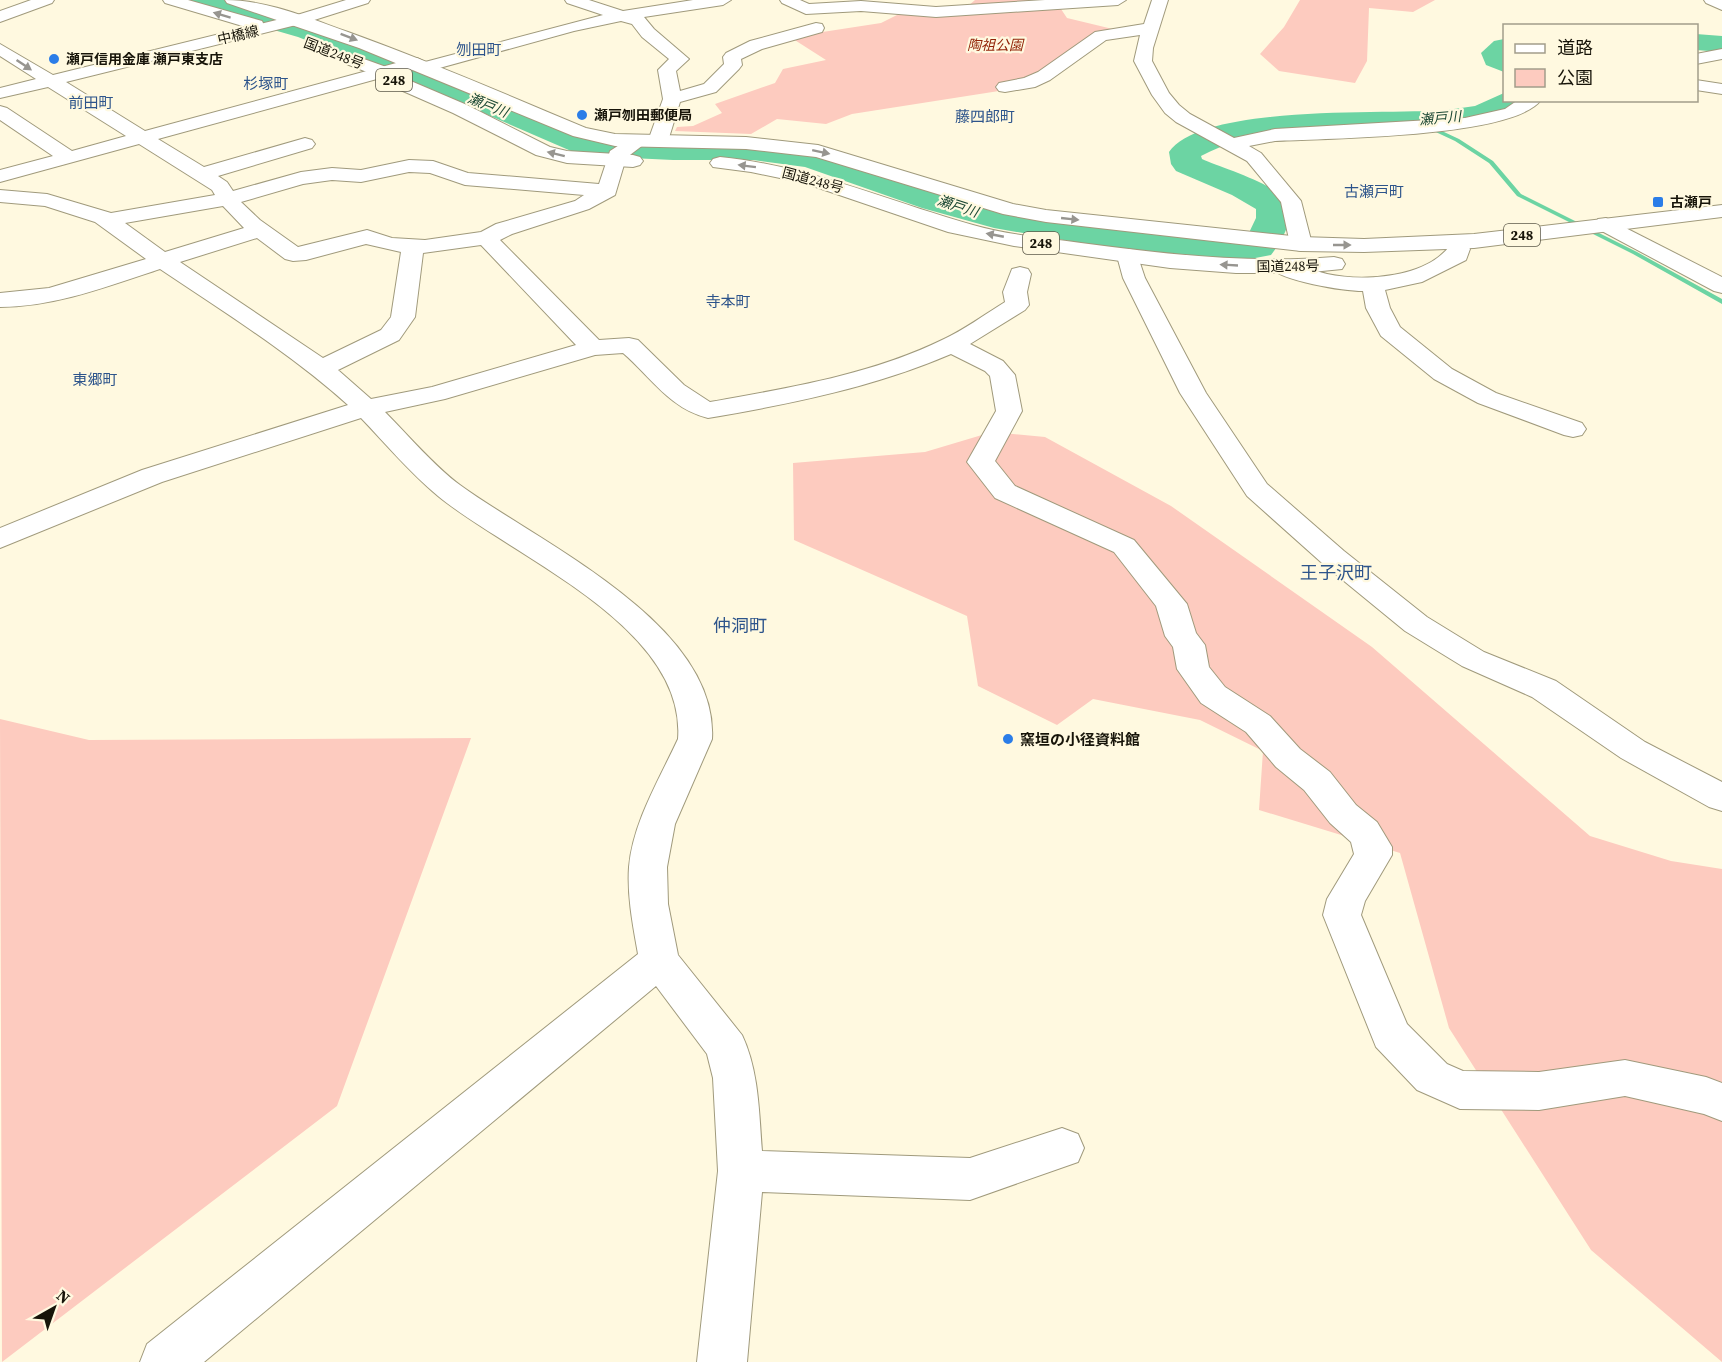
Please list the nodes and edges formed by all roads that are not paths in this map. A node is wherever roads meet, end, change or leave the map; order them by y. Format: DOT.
graph roads {
  1 [pos="46,0"];
  2 [pos="171,0"];
  3 [pos="233,0"];
  4 [pos="362,0"];
  5 [pos="573,0"];
  6 [pos="723,0"];
  7 [pos="788,0"];
  8 [pos="1118,0"];
  9 [pos="1160,0"];
  10 [pos="1712,0"];
  11 [pos="1722,5"];
  12 [pos="622,16"];
  13 [pos="0,17"];
  14 [pos="299,20"];
  15 [pos="271,27"];
  16 [pos="816,28"];
  17 [pos="1150,28"];
  18 [pos="297,40"];
  19 [pos="0,49"];
  20 [pos="338,54"];
  21 [pos="1722,54"];
  22 [pos="1698,59"];
  23 [pos="417,65"];
  24 [pos="387,71"];
  25 [pos="48,81"];
  26 [pos="1698,85"];
  27 [pos="1005,87"];
  28 [pos="1722,89"];
  29 [pos="0,93"];
  30 [pos="672,99"];
  31 [pos="1529,102"];
  32 [pos="0,112"];
  33 [pos="142,137"];
  34 [pos="658,141"];
  35 [pos="636,142"];
  36 [pos="1231,143"];
  37 [pos="305,144"];
  38 [pos="68,157"];
  39 [pos="616,158"];
  40 [pos="202,174"];
  41 [pos="0,176"];
  42 [pos="608,191"];
  43 [pos="0,196"];
  44 [pos="227,200"];
  45 [pos="1722,211"];
  46 [pos="107,220"];
  47 [pos="1599,225"];
  48 [pos="259,231"];
  49 [pos="486,238"];
  50 [pos="1292,243"];
  51 [pos="1467,245"];
  52 [pos="413,246"];
  53 [pos="1128,256"];
  54 [pos="163,261"];
  55 [pos="1281,267"];
  56 [pos="1020,274"];
  57 [pos="1373,286"];
  58 [pos="1722,286"];
  59 [pos="0,300"];
  60 [pos="952,345"];
  61 [pos="593,348"];
  62 [pos="321,368"];
  63 [pos="366,408"];
  64 [pos="1574,429"];
  65 [pos="0,539"];
  66 [pos="1722,798"];
  67 [pos="659,960"];
  68 [pos="1722,1102"];
  69 [pos="1062,1148"];
  70 [pos="741,1171"];
  71 [pos="165,1362"];
  72 [pos="722,1362"];
  1 -- 13 [label="main road"];
  15 -- 2 [label="main road, 国道248号, one-way"];
  3 -- 14 [label="main road, 国道248号 / 248"];
  4 -- 14 [label="main road, 中橋線"];
  5 -- 12 [label="main road"];
  6 -- 12 [label="main road"];
  7 -- 8 [label="main road"];
  9 -- 17 [label="main road"];
  10 -- 11 [label="main road"];
  12 -- 23 [label="main road"];
  12 -- 30 [label="main road"];
  14 -- 15 [label="main road, 中橋線"];
  14 -- 23 [label="main road, 国道248号 / 248, one-way"];
  15 -- 18 [label="main road, 国道248号"];
  15 -- 25 [label="main road, 中橋線"];
  16 -- 30 [label="main road"];
  17 -- 27 [label="main road"];
  17 -- 36 [label="main road"];
  19 -- 25 [label="main road, one-way"];
  20 -- 24 [label="main road, 国道248号 / 248"];
  21 -- 22 [label="main road"];
  23 -- 24 [label="main road"];
  23 -- 35 [label="main road, 国道248号 / 248"];
  24 -- 33 [label="main road"];
  39 -- 24 [label="main road, 国道248号 / 248, one-way"];
  25 -- 29 [label="main road, 中橋線"];
  25 -- 33 [label="main road"];
  26 -- 28 [label="main road"];
  30 -- 34 [label="main road"];
  31 -- 36 [label="main road"];
  32 -- 38 [label="main road"];
  33 -- 38 [label="main road"];
  33 -- 40 [label="main road"];
  34 -- 35 [label="main road, 国道248号 / 248"];
  34 -- 50 [label="main road, 国道248号 / 248, one-way"];
  35 -- 39 [label="main road"];
  36 -- 50 [label="main road"];
  37 -- 40 [label="main road"];
  38 -- 41 [label="main road"];
  39 -- 42 [label="main road"];
  53 -- 39 [label="main road, 国道248号 / 248, one-way"];
  40 -- 44 [label="main road"];
  42 -- 44 [label="main road"];
  42 -- 49 [label="main road"];
  43 -- 46 [label="main road"];
  44 -- 46 [label="main road"];
  44 -- 48 [label="main road"];
  45 -- 47 [label="main road, 国道248号 / 248"];
  46 -- 54 [label="main road"];
  47 -- 51 [label="main road, 国道248号 / 248"];
  47 -- 58 [label="main road"];
  48 -- 52 [label="main road"];
  48 -- 54 [label="main road"];
  49 -- 52 [label="main road"];
  49 -- 61 [label="main road"];
  50 -- 51 [label="main road, 国道248号 / 248, one-way"];
  51 -- 55 [label="main road, 国道248号 / 248"];
  51 -- 57 [label="main road"];
  52 -- 62 [label="main road"];
  55 -- 53 [label="main road, 国道248号 / 248, one-way"];
  53 -- 66 [label="main road"];
  54 -- 59 [label="main road"];
  54 -- 62 [label="main road"];
  55 -- 57 [label="main road"];
  56 -- 60 [label="main road"];
  57 -- 64 [label="main road"];
  60 -- 61 [label="main road"];
  60 -- 68 [label="main road"];
  61 -- 63 [label="main road"];
  62 -- 63 [label="main road"];
  63 -- 65 [label="main road"];
  63 -- 67 [label="main road"];
  67 -- 70 [label="main road"];
  67 -- 71 [label="main road"];
  69 -- 70 [label="main road"];
  70 -- 72 [label="main road"];
}
